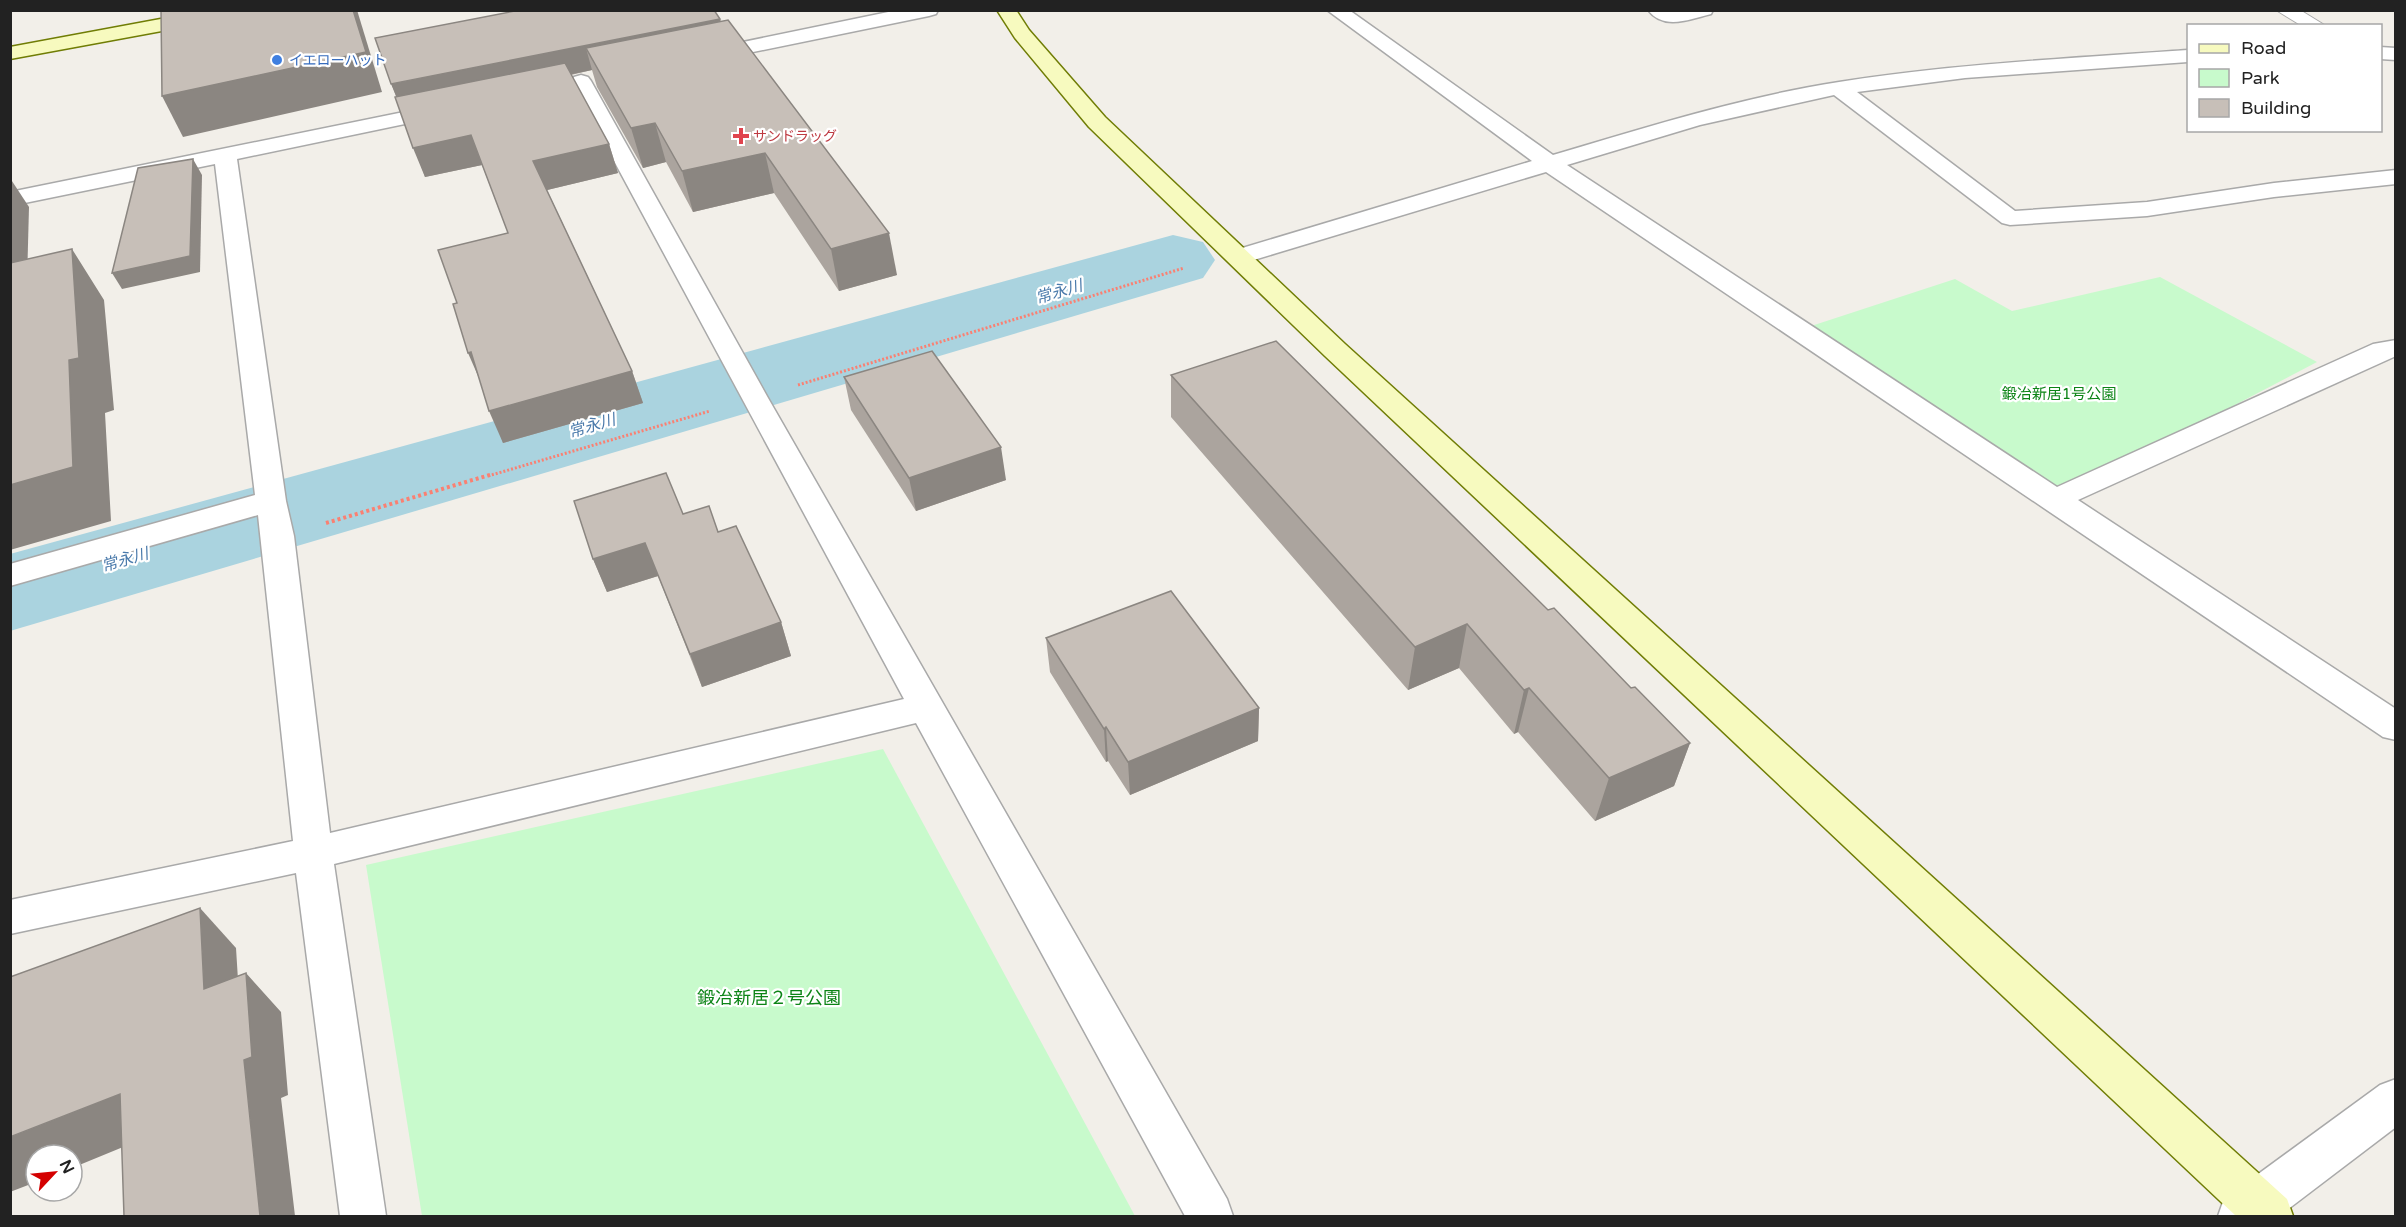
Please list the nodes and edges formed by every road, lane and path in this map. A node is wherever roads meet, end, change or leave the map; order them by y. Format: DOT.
graph roads {
  1 [pos="243,10"];
  2 [pos="929,10"];
  3 [pos="1006,10"];
  4 [pos="1336,10"];
  5 [pos="1657,10"];
  6 [pos="1704,10"];
  7 [pos="2286,10"];
  8 [pos="2313,24"];
  9 [pos="10,53"];
  10 [pos="2187,56"];
  11 [pos="685,60"];
  12 [pos="581,81"];
  13 [pos="1838,88"];
  14 [pos="466,105"];
  15 [pos="225,155"];
  16 [pos="1550,164"];
  17 [pos="2396,177"];
  18 [pos="10,199"];
  19 [pos="1238,257"];
  20 [pos="2396,348"];
  21 [pos="2053,500"];
  22 [pos="274,516"];
  23 [pos="10,575"];
  24 [pos="927,707"];
  25 [pos="2396,727"];
  26 [pos="313,853"];
  27 [pos="10,917"];
  28 [pos="2396,1100"];
  29 [pos="2256,1212"];
  30 [pos="363,1216"];
  31 [pos="1210,1216"];
  1 -- 9 [label="street"];
  2 -- 11 [label="street"];
  3 -- 19 [label="street"];
  4 -- 16 [label="street"];
  5 -- 6 [label="street"];
  7 -- 8 [label="lane"];
  10 -- 13 [label="street"];
  12 -- 24 [label="street"];
  13 -- 16 [label="street"];
  13 -- 17 [label="street"];
  14 -- 15 [label="street"];
  15 -- 18 [label="street"];
  15 -- 22 [label="street"];
  16 -- 19 [label="street"];
  16 -- 21 [label="street"];
  19 -- 29 [label="street"];
  20 -- 21 [label="street"];
  21 -- 25 [label="street"];
  22 -- 23 [label="street"];
  22 -- 26 [label="street"];
  24 -- 26 [label="street"];
  24 -- 31 [label="street"];
  26 -- 27 [label="street"];
  26 -- 30 [label="street"];
  28 -- 29 [label="street"];
}
